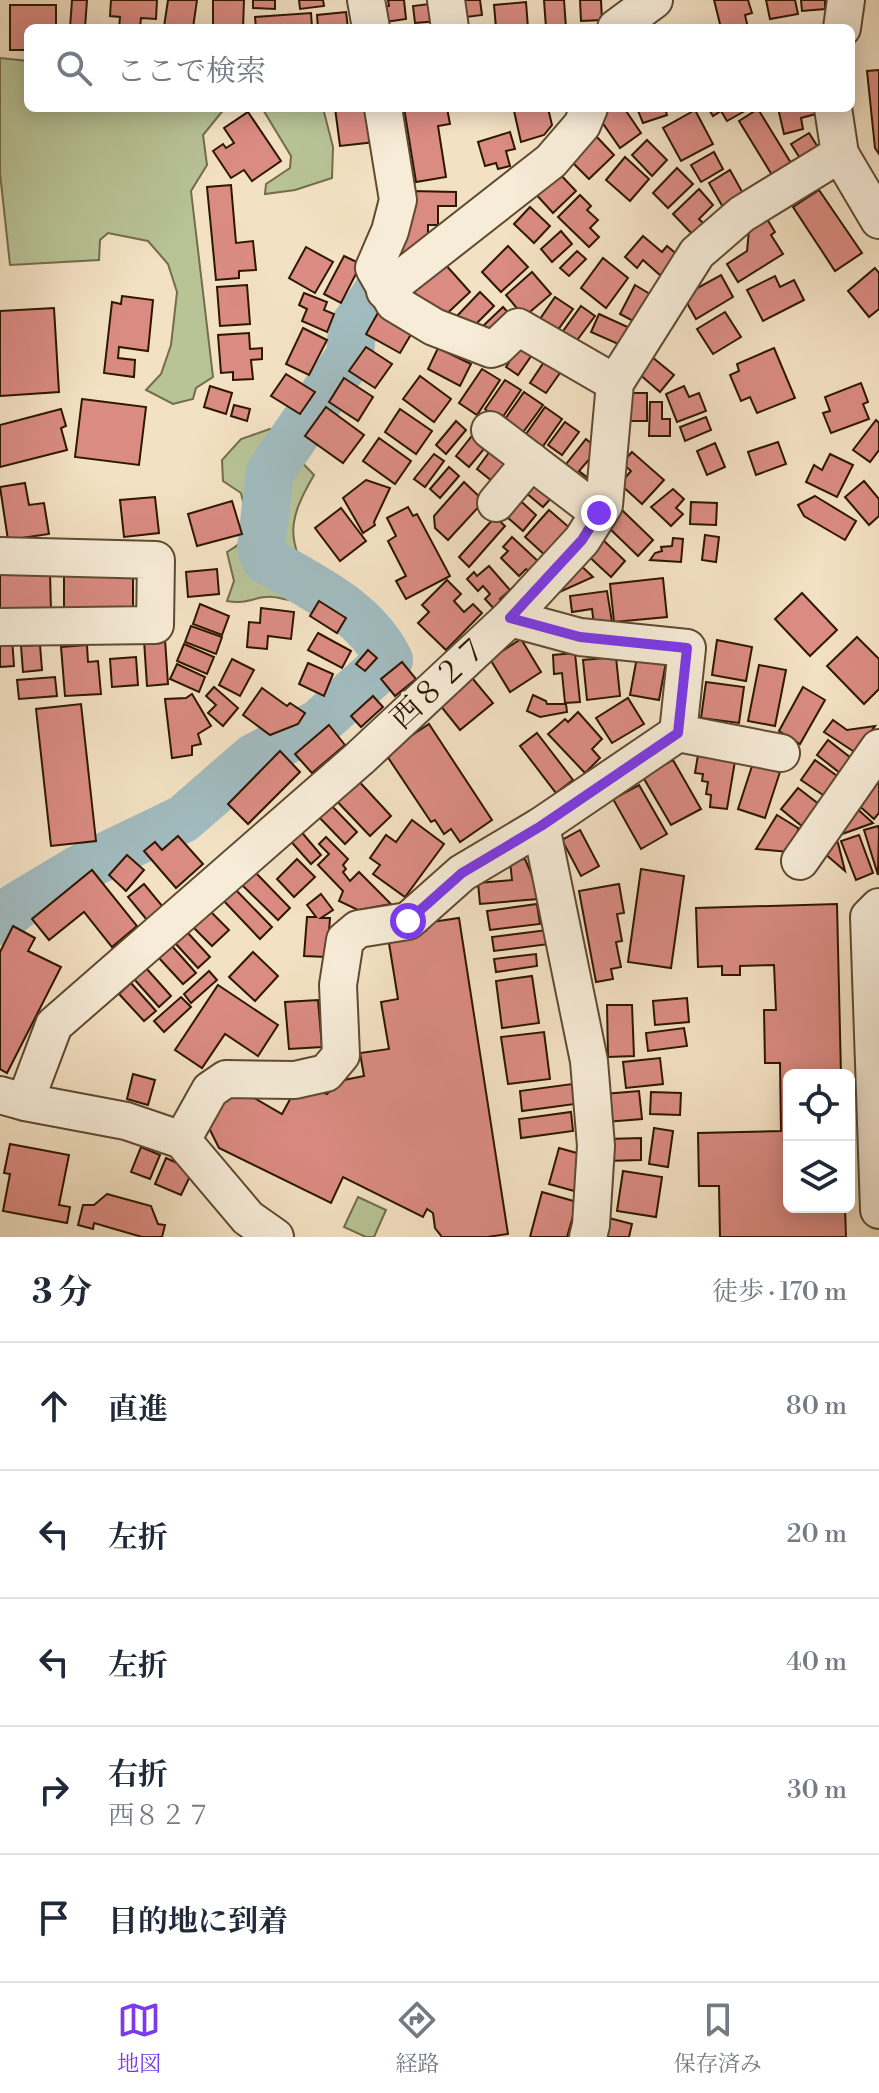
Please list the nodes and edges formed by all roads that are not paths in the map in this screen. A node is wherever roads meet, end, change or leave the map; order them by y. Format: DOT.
graph roads {
  1 [pos="366,0"];
  2 [pos="446,0"];
  3 [pos="654,0"];
  4 [pos="846,0"];
  5 [pos="370,24"];
  6 [pos="449,24"];
  7 [pos="621,24"];
  8 [pos="843,24"];
  9 [pos="384,112"];
  10 [pos="587,112"];
  11 [pos="834,112"];
  12 [pos="840,154"];
  13 [pos="879,220"];
  14 [pos="385,291"];
  15 [pos="615,383"];
  16 [pos="490,430"];
  17 [pos="531,461"];
  18 [pos="496,503"];
  19 [pos="599,513"];
  20 [pos="0,556"];
  21 [pos="510,618"];
  22 [pos="0,627"];
  23 [pos="678,733"];
  24 [pos="879,748"];
  25 [pos="781,753"];
  26 [pos="541,826"];
  27 [pos="800,861"];
  28 [pos="879,907"];
  29 [pos="12,1099"];
  30 [pos="182,1140"];
  31 [pos="879,1210"];
  32 [pos="275,1237"];
  33 [pos="588,1237"];
  1 -- 5 [label="street"];
  2 -- 6 [label="street"];
  3 -- 7 [label="street"];
  4 -- 8 [label="street"];
  9 -- 14 [label="street"];
  10 -- 14 [label="street"];
  11 -- 12 [label="street"];
  12 -- 13 [label="street"];
  12 -- 15 [label="street, 西８２７"];
  14 -- 15 [label="street"];
  15 -- 19 [label="street, 西８２７"];
  16 -- 17 [label="street"];
  17 -- 18 [label="street"];
  17 -- 19 [label="street"];
  19 -- 21 [label="street, 西８２７"];
  20 -- 22 [label="street"];
  21 -- 23 [label="street"];
  21 -- 29 [label="street, 西８２７"];
  23 -- 25 [label="street"];
  23 -- 26 [label="street"];
  24 -- 27 [label="street"];
  26 -- 30 [label="street"];
  26 -- 33 [label="street"];
  28 -- 31 [label="street"];
  29 -- 30 [label="street"];
  30 -- 32 [label="street"];
}
